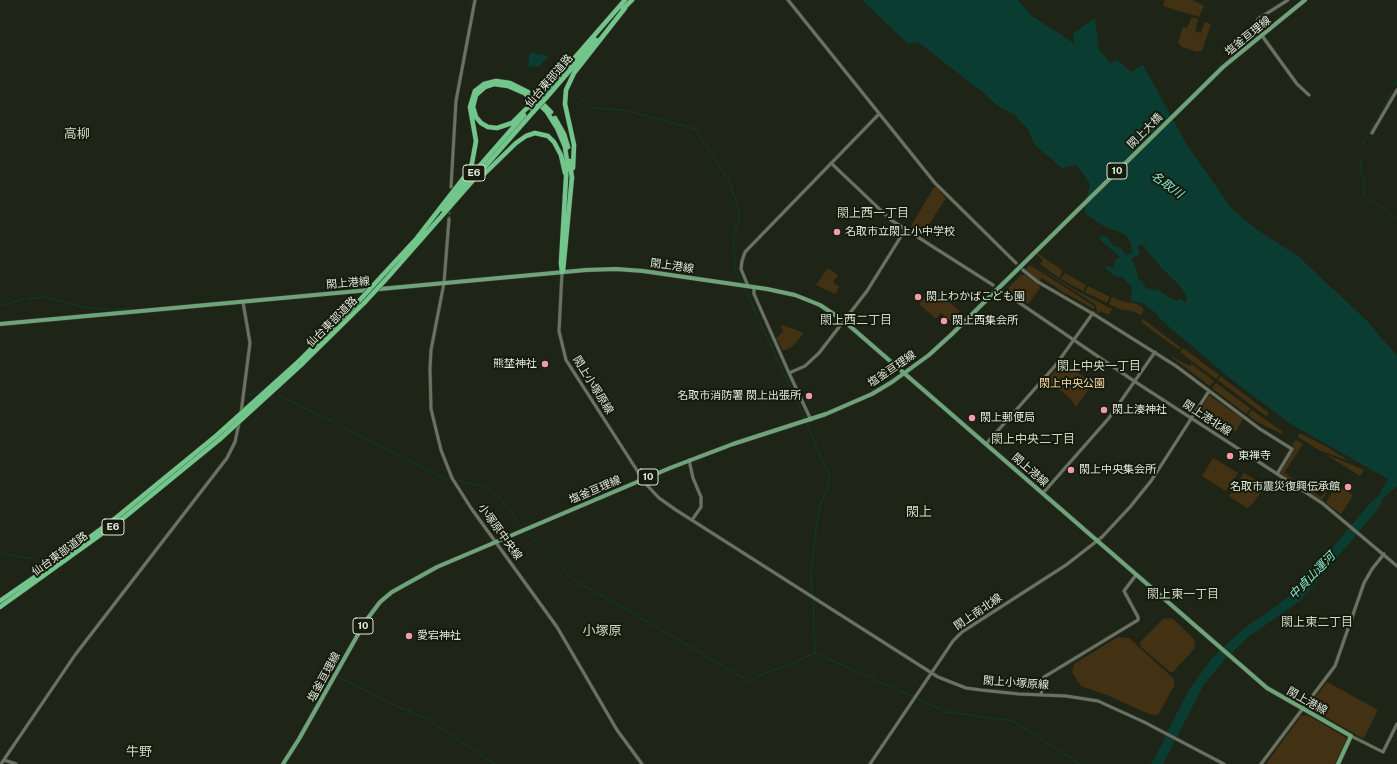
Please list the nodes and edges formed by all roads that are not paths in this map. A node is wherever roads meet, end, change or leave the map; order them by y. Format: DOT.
graph roads {
  1 [pos="475,0"];
  2 [pos="625,0"];
  3 [pos="632,0"];
  4 [pos="788,0"];
  5 [pos="1288,0"];
  6 [pos="1305,0"];
  7 [pos="625,8"];
  8 [pos="1262,36"];
  9 [pos="1203,86"];
  10 [pos="1397,90"];
  11 [pos="544,94"];
  12 [pos="1310,95"];
  13 [pos="531,109"];
  14 [pos="879,114"];
  15 [pos="1372,133"];
  16 [pos="831,163"];
  17 [pos="566,178"];
  18 [pos="572,179"];
  19 [pos="451,187"];
  20 [pos="449,219"];
  21 [pos="905,230"];
  22 [pos="428,233"];
  23 [pos="417,238"];
  24 [pos="1030,256"];
  25 [pos="1016,263"];
  26 [pos="1023,270"];
  27 [pos="562,272"];
  28 [pos="444,283"];
  29 [pos="993,285"];
  30 [pos="745,286"];
  31 [pos="754,287"];
  32 [pos="1002,291"];
  33 [pos="244,302"];
  34 [pos="1093,313"];
  35 [pos="844,321"];
  36 [pos="0,324"];
  37 [pos="1075,340"];
  38 [pos="1155,352"];
  39 [pos="789,373"];
  40 [pos="905,373"];
  41 [pos="1134,381"];
  42 [pos="1209,390"];
  43 [pos="1191,418"];
  44 [pos="808,421"];
  45 [pos="218,437"];
  46 [pos="986,444"];
  47 [pos="689,460"];
  48 [pos="1277,474"];
  49 [pos="1043,493"];
  50 [pos="692,520"];
  51 [pos="1096,541"];
  52 [pos="495,542"];
  53 [pos="1384,554"];
  54 [pos="1397,566"];
  55 [pos="1136,575"];
  56 [pos="0,601"];
  57 [pos="0,607"];
  58 [pos="930,673"];
  59 [pos="1041,694"];
  60 [pos="1302,708"];
  61 [pos="1397,724"];
  62 [pos="1351,736"];
  63 [pos="4,760"];
  64 [pos="1,764"];
  65 [pos="16,764"];
  66 [pos="283,764"];
  67 [pos="642,764"];
  68 [pos="870,764"];
  69 [pos="1224,764"];
  70 [pos="1261,764"];
  71 [pos="1338,764"];
  1 -- 19 [label="street"];
  2 -- 11 [label="highway, 仙台東部道路 / E6"];
  3 -- 7 [label="highway, 仙台東部道路 / E6"];
  4 -- 14 [label="street"];
  5 -- 8 [label="street"];
  6 -- 8 [label="main road, 塩釜亘理線 / 10"];
  7 -- 11 [label="highway, 仙台東部道路 / E6"];
  7 -- 18 [label="highway"];
  8 -- 9 [label="main road, 塩釜亘理線 / 10"];
  8 -- 12 [label="street"];
  9 -- 24 [label="main road, 閖上大橋 / 10"];
  10 -- 15 [label="street"];
  11 -- 13 [label="highway, 仙台東部道路 / E6, bridge"];
  11 -- 13 [label="highway, bridge"];
  13 -- 17 [label="highway"];
  13 -- 22 [label="highway, 仙台東部道路 / E6"];
  13 -- 23 [label="highway, 仙台東部道路 / E6"];
  14 -- 16 [label="street"];
  14 -- 25 [label="street"];
  16 -- 21 [label="street"];
  16 -- 30 [label="street"];
  17 -- 22 [label="highway"];
  17 -- 27 [label="highway"];
  18 -- 23 [label="highway"];
  18 -- 27 [label="highway"];
  20 -- 28 [label="street, 小塚原中央線"];
  21 -- 29 [label="street"];
  21 -- 35 [label="street"];
  22 -- 45 [label="highway, 仙台東部道路 / E6, bridge"];
  23 -- 45 [label="highway, 仙台東部道路 / E6, bridge"];
  24 -- 40 [label="main road, 塩釜亘理線 / 10"];
  26 -- 34 [label="street"];
  27 -- 28 [label="main road, 閖上港線"];
  27 -- 30 [label="main road, 閖上港線"];
  27 -- 50 [label="street, 閖上小塚原線, bridge"];
  28 -- 33 [label="main road, 閖上港線"];
  28 -- 52 [label="street, 小塚原中央線"];
  30 -- 31 [label="main road, 閖上港線"];
  31 -- 35 [label="main road, 閖上港線"];
  31 -- 39 [label="street"];
  32 -- 37 [label="street, 閖上港北線"];
  33 -- 36 [label="main road, 閖上港線"];
  33 -- 63 [label="street"];
  34 -- 37 [label="street"];
  34 -- 38 [label="street"];
  35 -- 39 [label="street"];
  35 -- 40 [label="main road, 閖上港線"];
  37 -- 41 [label="street, 閖上港北線"];
  37 -- 46 [label="street"];
  38 -- 41 [label="street"];
  38 -- 42 [label="street"];
  39 -- 44 [label="street"];
  40 -- 44 [label="main road, 塩釜亘理線 / 10"];
  40 -- 46 [label="main road, 閖上港線"];
  41 -- 43 [label="street, 閖上港北線"];
  41 -- 49 [label="street"];
  42 -- 43 [label="street, 閖上南北線"];
  42 -- 48 [label="street"];
  43 -- 48 [label="street, 閖上港北線"];
  43 -- 51 [label="street, 閖上南北線"];
  44 -- 47 [label="main road, 塩釜亘理線 / 10"];
  45 -- 56 [label="highway, 仙台東部道路 / E6"];
  45 -- 57 [label="highway, 仙台東部道路 / E6"];
  46 -- 49 [label="main road, 閖上港線"];
  47 -- 50 [label="street"];
  47 -- 52 [label="main road, 塩釜亘理線 / 10"];
  48 -- 53 [label="street, 閖上港北線"];
  49 -- 51 [label="main road, 閖上港線"];
  50 -- 58 [label="street, 閖上小塚原線"];
  51 -- 55 [label="main road, 閖上港線"];
  51 -- 58 [label="street, 閖上南北線"];
  52 -- 66 [label="main road, 塩釜亘理線 / 10"];
  52 -- 67 [label="street, 小塚原中央線"];
  53 -- 54 [label="street, 閖上港北線"];
  53 -- 60 [label="street"];
  55 -- 59 [label="street"];
  55 -- 60 [label="main road, 閖上港線"];
  58 -- 59 [label="street, 閖上小塚原線"];
  58 -- 68 [label="street, 閖上南北線"];
  59 -- 69 [label="street, 閖上小塚原線"];
  60 -- 62 [label="main road, 閖上港線"];
  60 -- 70 [label="street"];
  61 -- 62 [label="street"];
  62 -- 71 [label="main road"];
  63 -- 64 [label="street"];
  63 -- 65 [label="street"];
}
